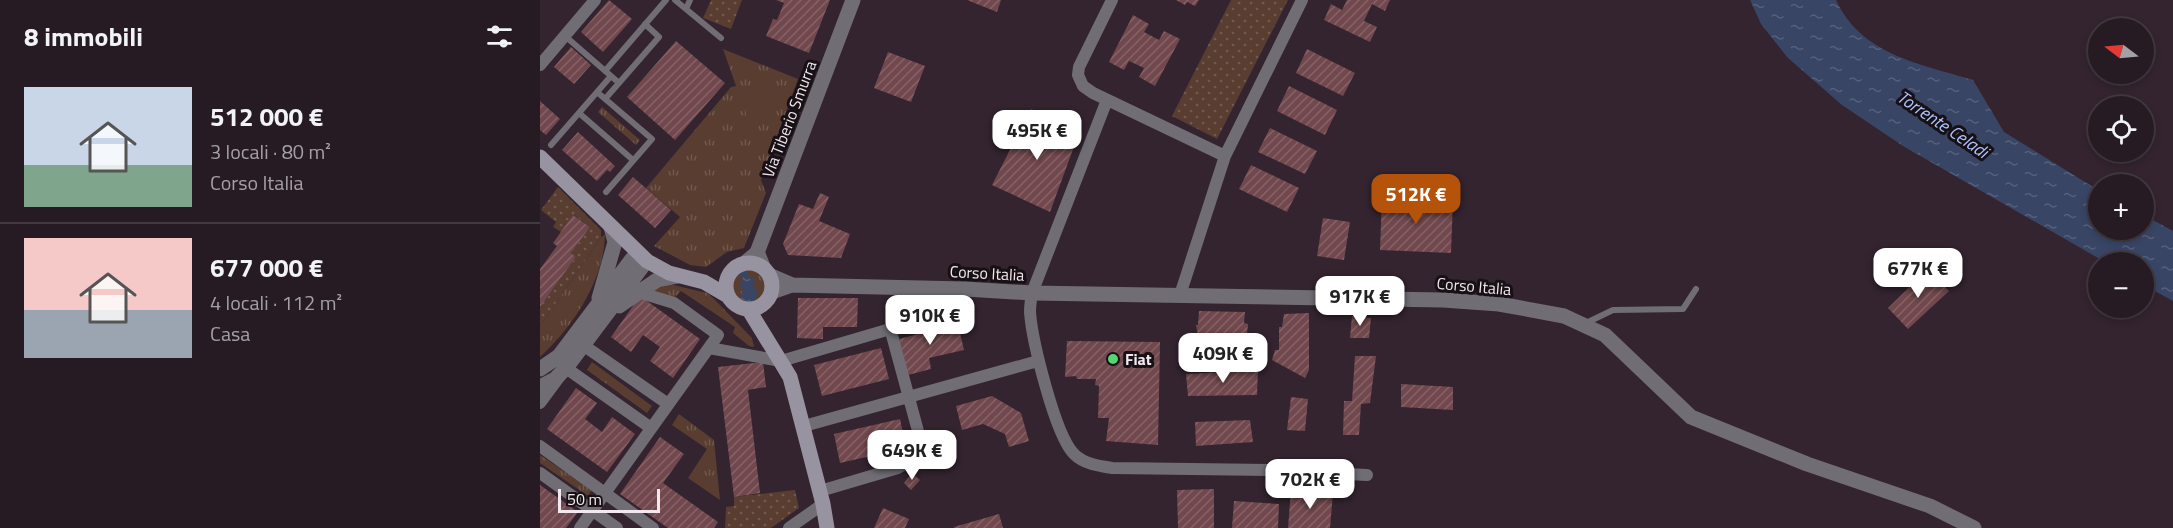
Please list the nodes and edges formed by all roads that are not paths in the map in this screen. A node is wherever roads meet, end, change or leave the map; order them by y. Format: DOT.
graph roads {
  1 [pos="595,0"];
  2 [pos="666,0"];
  3 [pos="675,0"];
  4 [pos="690,0"];
  5 [pos="854,0"];
  6 [pos="1112,0"];
  7 [pos="1302,0"];
  8 [pos="686,9"];
  9 [pos="645,24"];
  10 [pos="564,36"];
  11 [pos="721,38"];
  12 [pos="540,66"];
  13 [pos="605,71"];
  14 [pos="611,76"];
  15 [pos="619,83"];
  16 [pos="597,92"];
  17 [pos="605,99"];
  18 [pos="1107,100"];
  19 [pos="579,113"];
  20 [pos="551,145"];
  21 [pos="540,156"];
  22 [pos="1226,156"];
  23 [pos="633,160"];
  24 [pos="606,192"];
  25 [pos="612,227"];
  26 [pos="758,250"];
  27 [pos="642,257"];
  28 [pos="734,270"];
  29 [pos="768,273"];
  30 [pos="678,276"];
  31 [pos="704,282"];
  32 [pos="792,285"];
  33 [pos="1696,289"];
  34 [pos="965,290"];
  35 [pos="638,292"];
  36 [pos="772,292"];
  37 [pos="1032,293"];
  38 [pos="1180,295"];
  39 [pos="728,296"];
  40 [pos="754,308"];
  41 [pos="598,315"];
  42 [pos="1583,324"];
  43 [pos="890,328"];
  44 [pos="583,345"];
  45 [pos="709,348"];
  46 [pos="781,361"];
  47 [pos="1038,361"];
  48 [pos="566,368"];
  49 [pos="540,369"];
  50 [pos="540,387"];
  51 [pos="910,397"];
  52 [pos="540,403"];
  53 [pos="668,404"];
  54 [pos="804,426"];
  55 [pos="651,428"];
  56 [pos="540,446"];
  57 [pos="540,473"];
  58 [pos="1366,475"];
  59 [pos="605,493"];
  60 [pos="821,497"];
  61 [pos="592,511"];
  62 [pos="580,528"];
  63 [pos="617,528"];
  64 [pos="653,528"];
  65 [pos="789,528"];
  66 [pos="827,528"];
  67 [pos="1974,528"];
  1 -- 10 [label="street"];
  2 -- 9 [label="lane"];
  3 -- 8 [label="lane"];
  4 -- 8 [label="lane"];
  5 -- 26 [label="street, Via Tiberio Smurra"];
  6 -- 18 [label="street"];
  7 -- 22 [label="street"];
  8 -- 11 [label="lane"];
  9 -- 13 [label="lane"];
  9 -- 15 [label="lane"];
  10 -- 12 [label="street"];
  10 -- 13 [label="lane"];
  13 -- 14 [label="lane"];
  14 -- 15 [label="lane"];
  14 -- 16 [label="lane"];
  15 -- 17 [label="lane"];
  16 -- 17 [label="lane"];
  16 -- 19 [label="lane"];
  17 -- 23 [label="lane"];
  18 -- 22 [label="street"];
  18 -- 37 [label="street"];
  19 -- 20 [label="lane"];
  19 -- 23 [label="lane"];
  21 -- 25 [label="main road"];
  22 -- 38 [label="street"];
  23 -- 24 [label="lane"];
  25 -- 27 [label="main road"];
  25 -- 41 [label="street"];
  26 -- 28 [label="street"];
  26 -- 29 [label="street"];
  27 -- 30 [label="main road"];
  27 -- 41 [label="street"];
  28 -- 29 [label="main road"];
  28 -- 31 [label="main road"];
  28 -- 39 [label="main road"];
  29 -- 32 [label="street"];
  29 -- 36 [label="main road"];
  30 -- 31 [label="main road"];
  30 -- 35 [label="street"];
  31 -- 39 [label="main road"];
  32 -- 34 [label="street, Corso Italia"];
  32 -- 36 [label="street"];
  33 -- 42 [label="lane"];
  34 -- 37 [label="street, Corso Italia"];
  34 -- 43 [label="street"];
  35 -- 41 [label="street"];
  35 -- 45 [label="street"];
  36 -- 40 [label="main road"];
  37 -- 38 [label="street, Corso Italia"];
  37 -- 47 [label="street"];
  38 -- 42 [label="street, Corso Italia"];
  39 -- 40 [label="main road"];
  40 -- 46 [label="main road"];
  41 -- 44 [label="street"];
  41 -- 49 [label="street"];
  42 -- 67 [label="street, Corso Italia"];
  43 -- 46 [label="street"];
  43 -- 51 [label="street"];
  44 -- 48 [label="street"];
  44 -- 53 [label="street"];
  45 -- 46 [label="street"];
  45 -- 53 [label="street"];
  46 -- 54 [label="main road"];
  47 -- 51 [label="street"];
  47 -- 58 [label="street"];
  48 -- 50 [label="street"];
  48 -- 52 [label="street"];
  48 -- 55 [label="street"];
  51 -- 54 [label="street"];
  51 -- 60 [label="street"];
  53 -- 55 [label="street"];
  54 -- 60 [label="main road"];
  55 -- 59 [label="street"];
  56 -- 59 [label="street"];
  57 -- 61 [label="street"];
  59 -- 61 [label="street"];
  59 -- 64 [label="street"];
  60 -- 65 [label="street"];
  60 -- 66 [label="main road"];
  61 -- 62 [label="street"];
  61 -- 63 [label="street"];
}
